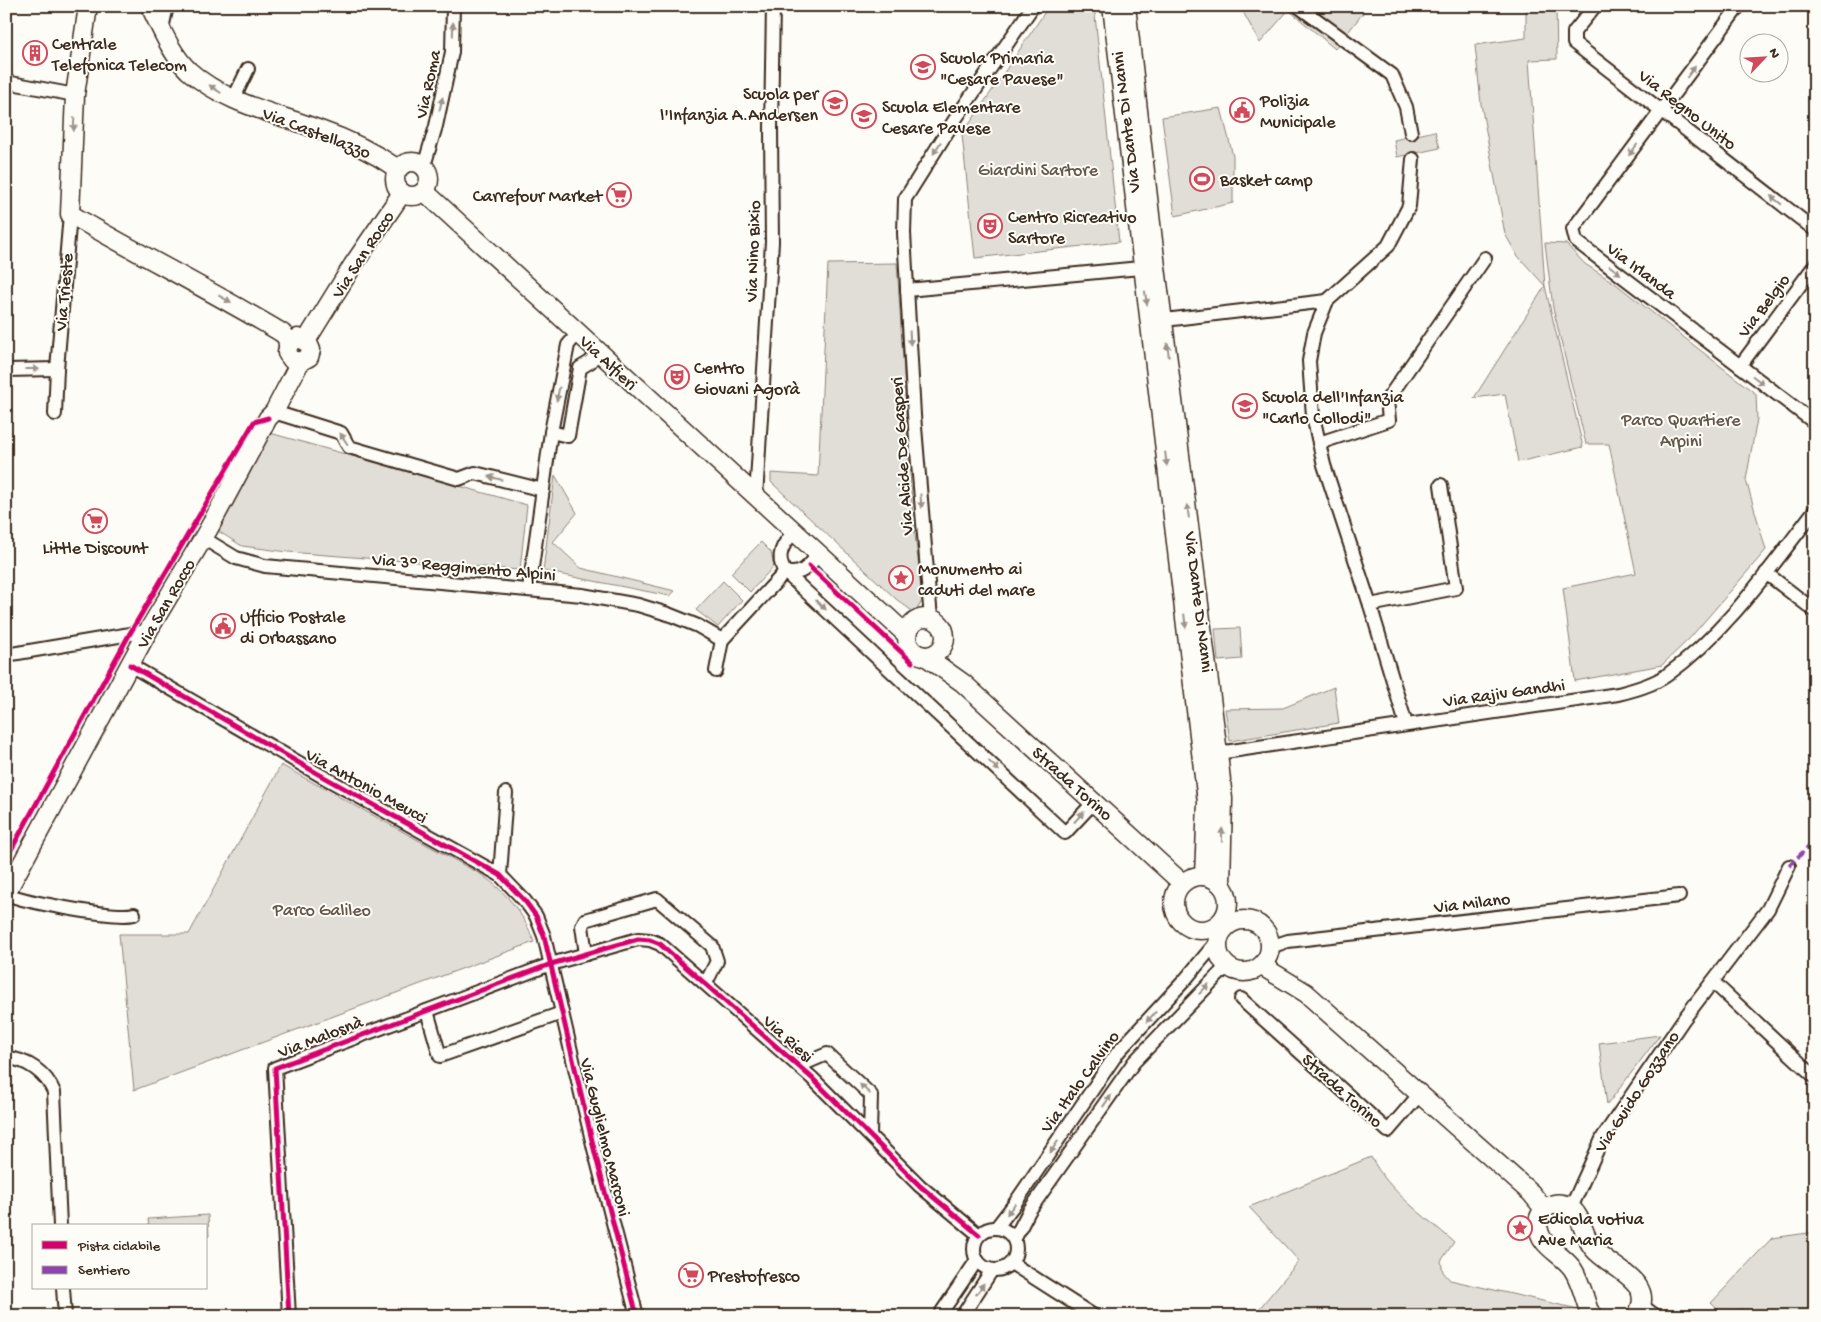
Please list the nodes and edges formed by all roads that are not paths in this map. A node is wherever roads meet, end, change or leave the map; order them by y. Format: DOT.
graph roads {
  1 [pos="88,6"];
  2 [pos="150,6"];
  3 [pos="167,6"];
  4 [pos="453,6"];
  5 [pos="773,6"];
  6 [pos="1033,6"];
  7 [pos="1112,6"];
  8 [pos="1126,6"];
  9 [pos="1298,6"];
  10 [pos="1595,6"];
  11 [pos="1740,6"];
  12 [pos="162,29"];
  13 [pos="248,69"];
  14 [pos="6,82"];
  15 [pos="75,95"];
  16 [pos="234,100"];
  17 [pos="1662,111"];
  18 [pos="1411,133"];
  19 [pos="1413,159"];
  20 [pos="424,166"];
  21 [pos="398,169"];
  22 [pos="425,192"];
  23 [pos="402,193"];
  24 [pos="70,214"];
  25 [pos="1815,230"];
  26 [pos="1485,258"];
  27 [pos="1815,266"];
  28 [pos="1149,267"];
  29 [pos="907,290"];
  30 [pos="1327,301"];
  31 [pos="1157,321"];
  32 [pos="578,333"];
  33 [pos="598,352"];
  34 [pos="293,355"];
  35 [pos="567,358"];
  36 [pos="1740,366"];
  37 [pos="580,368"];
  38 [pos="57,369"];
  39 [pos="6,370"];
  40 [pos="56,414"];
  41 [pos="271,415"];
  42 [pos="1815,423"];
  43 [pos="551,432"];
  44 [pos="1319,442"];
  45 [pos="1441,485"];
  46 [pos="543,490"];
  47 [pos="756,497"];
  48 [pos="1815,510"];
  49 [pos="794,532"];
  50 [pos="203,538"];
  51 [pos="819,554"];
  52 [pos="785,572"];
  53 [pos="1766,573"];
  54 [pos="529,589"];
  55 [pos="1370,605"];
  56 [pos="1815,611"];
  57 [pos="931,619"];
  58 [pos="148,631"];
  59 [pos="907,635"];
  60 [pos="722,640"];
  61 [pos="943,645"];
  62 [pos="6,655"];
  63 [pos="925,656"];
  64 [pos="130,665"];
  65 [pos="716,670"];
  66 [pos="963,683"];
  67 [pos="1406,724"];
  68 [pos="1218,752"];
  69 [pos="1201,755"];
  70 [pos="506,793"];
  71 [pos="1094,802"];
  72 [pos="1789,866"];
  73 [pos="500,875"];
  74 [pos="1204,876"];
  75 [pos="1182,883"];
  76 [pos="1221,884"];
  77 [pos="6,893"];
  78 [pos="1679,896"];
  79 [pos="134,914"];
  80 [pos="1231,917"];
  81 [pos="1214,934"];
  82 [pos="1270,948"];
  83 [pos="586,954"];
  84 [pos="551,964"];
  85 [pos="1227,966"];
  86 [pos="1262,966"];
  87 [pos="1713,982"];
  88 [pos="706,983"];
  89 [pos="1241,999"];
  90 [pos="427,1011"];
  91 [pos="562,1013"];
  92 [pos="6,1058"];
  93 [pos="799,1066"];
  94 [pos="1815,1077"];
  95 [pos="1419,1095"];
  96 [pos="870,1134"];
  97 [pos="1571,1208"];
  98 [pos="1544,1209"];
  99 [pos="60,1224"];
  100 [pos="996,1228"];
  101 [pos="979,1235"];
  102 [pos="1014,1240"];
  103 [pos="976,1260"];
  104 [pos="1011,1263"];
  105 [pos="992,1270"];
  106 [pos="64,1290"];
  107 [pos="1645,1313"];
  108 [pos="1590,1314"];
  109 [pos="65,1316"];
  110 [pos="289,1316"];
  111 [pos="636,1316"];
  112 [pos="939,1316"];
  113 [pos="962,1316"];
  114 [pos="1094,1316"];
  1 -- 15 [label="street, Via Trieste"];
  2 -- 12 [label="street, Via Castellazzo"];
  3 -- 12 [label="street"];
  20 -- 4 [label="street, Via Roma, one-way"];
  5 -- 47 [label="street, Via Nino Bixio"];
  6 -- 29 [label="street, Via Alcide De Gasperi, one-way"];
  7 -- 28 [label="street, Via Dante Di Nanni"];
  8 -- 28 [label="street, Via Dante Di Nanni"];
  9 -- 18 [label="street"];
  10 -- 17 [label="street, Via Regno Unito"];
  17 -- 11 [label="street, one-way"];
  16 -- 12 [label="street, Via Castellazzo, one-way"];
  13 -- 16 [label="street"];
  14 -- 15 [label="street"];
  15 -- 24 [label="street, Via Trieste, one-way"];
  16 -- 21 [label="street, Via Castellazzo"];
  25 -- 17 [label="street, Via Regno Unito, one-way"];
  17 -- 36 [label="street, Via Irlanda, one-way"];
  19 -- 30 [label="street"];
  20 -- 21 [label="street"];
  20 -- 22 [label="street"];
  21 -- 23 [label="street"];
  22 -- 23 [label="street"];
  22 -- 32 [label="street, Via Alfieri"];
  23 -- 34 [label="street, Via San Rocco"];
  24 -- 34 [label="street, one-way"];
  24 -- 38 [label="street, Via Trieste"];
  26 -- 44 [label="street"];
  27 -- 36 [label="street, Via Belgio"];
  28 -- 29 [label="street"];
  28 -- 31 [label="street, Via Dante Di Nanni"];
  29 -- 57 [label="street, Via Alcide De Gasperi, one-way"];
  30 -- 31 [label="street"];
  30 -- 44 [label="street"];
  68 -- 31 [label="street, Via Dante Di Nanni, one-way"];
  31 -- 69 [label="street, Via Dante Di Nanni, one-way"];
  32 -- 33 [label="street, Via Alfieri"];
  32 -- 35 [label="street"];
  33 -- 37 [label="street"];
  33 -- 47 [label="street, Via Alfieri"];
  34 -- 41 [label="street, Via San Rocco"];
  35 -- 37 [label="street"];
  35 -- 43 [label="street, one-way"];
  36 -- 42 [label="street, Via Irlanda, one-way"];
  37 -- 43 [label="street"];
  39 -- 38 [label="street, one-way"];
  38 -- 40 [label="street, Via Trieste"];
  46 -- 41 [label="street, one-way"];
  41 -- 50 [label="street, Via San Rocco"];
  43 -- 46 [label="street"];
  44 -- 55 [label="street"];
  45 -- 55 [label="street"];
  46 -- 54 [label="street"];
  47 -- 49 [label="street, Via Alfieri"];
  48 -- 53 [label="street, Via Rajiv Gandhi"];
  49 -- 51 [label="street, Via Alfieri"];
  49 -- 52 [label="street"];
  50 -- 54 [label="street, Via 3° Reggimento Alpini"];
  50 -- 58 [label="street, Via San Rocco"];
  51 -- 52 [label="street"];
  51 -- 59 [label="street, Via Alfieri"];
  52 -- 60 [label="street"];
  52 -- 71 [label="street, one-way"];
  53 -- 56 [label="street"];
  53 -- 67 [label="street, Via Rajiv Gandhi"];
  54 -- 60 [label="street, Via 3° Reggimento Alpini"];
  55 -- 67 [label="street"];
  57 -- 59 [label="street"];
  57 -- 61 [label="street"];
  58 -- 62 [label="street"];
  58 -- 64 [label="street, Via San Rocco"];
  59 -- 63 [label="street"];
  60 -- 65 [label="street"];
  61 -- 63 [label="street"];
  61 -- 66 [label="street, Strada Torino"];
  63 -- 66 [label="street, Strada Torino"];
  64 -- 73 [label="street, Via Antonio Meucci"];
  64 -- 77 [label="street, Via San Rocco"];
  66 -- 71 [label="street, Strada Torino"];
  67 -- 68 [label="street, Via Rajiv Gandhi"];
  68 -- 69 [label="street, Via Rajiv Gandhi"];
  76 -- 68 [label="street, Via Dante Di Nanni, one-way"];
  69 -- 74 [label="street, Via Dante Di Nanni"];
  70 -- 73 [label="street"];
  71 -- 75 [label="street, Strada Torino"];
  72 -- 87 [label="street, Via Guido Gozzano"];
  73 -- 84 [label="street, Via Antonio Meucci"];
  74 -- 75 [label="street"];
  74 -- 76 [label="street"];
  75 -- 81 [label="street"];
  76 -- 80 [label="street"];
  77 -- 79 [label="street, Via San Rocco"];
  78 -- 82 [label="street, Via Milano"];
  80 -- 81 [label="street"];
  80 -- 82 [label="street"];
  81 -- 85 [label="street"];
  81 -- 100 [label="street, Via Italo Calvino, one-way"];
  82 -- 86 [label="street"];
  83 -- 84 [label="street, Via Riesi"];
  83 -- 88 [label="street, Via Riesi"];
  83 -- 88 [label="street"];
  84 -- 90 [label="street, Via Malosnà"];
  84 -- 91 [label="street, Via Guglielmo Marconi"];
  85 -- 86 [label="street"];
  102 -- 85 [label="street, Via Italo Calvino, one-way"];
  86 -- 95 [label="street"];
  87 -- 94 [label="street"];
  87 -- 97 [label="street, Via Guido Gozzano"];
  88 -- 93 [label="street, Via Riesi"];
  89 -- 95 [label="street, Strada Torino"];
  90 -- 91 [label="street"];
  90 -- 110 [label="street, Via Malosnà"];
  91 -- 111 [label="street, Via Guglielmo Marconi"];
  92 -- 99 [label="street"];
  93 -- 96 [label="street, Via Riesi"];
  96 -- 93 [label="street, Via Riesi, one-way"];
  95 -- 98 [label="street"];
  96 -- 101 [label="street, Via Riesi"];
  97 -- 98 [label="street"];
  97 -- 107 [label="street"];
  98 -- 108 [label="street"];
  100 -- 101 [label="street, Via Italo Calvino"];
  100 -- 102 [label="street"];
  101 -- 103 [label="street"];
  102 -- 104 [label="street, Via Italo Calvino"];
  103 -- 105 [label="street"];
  103 -- 112 [label="street"];
  104 -- 105 [label="street"];
  104 -- 114 [label="street"];
  113 -- 105 [label="street, one-way"];
  106 -- 109 [label="street"];
}
